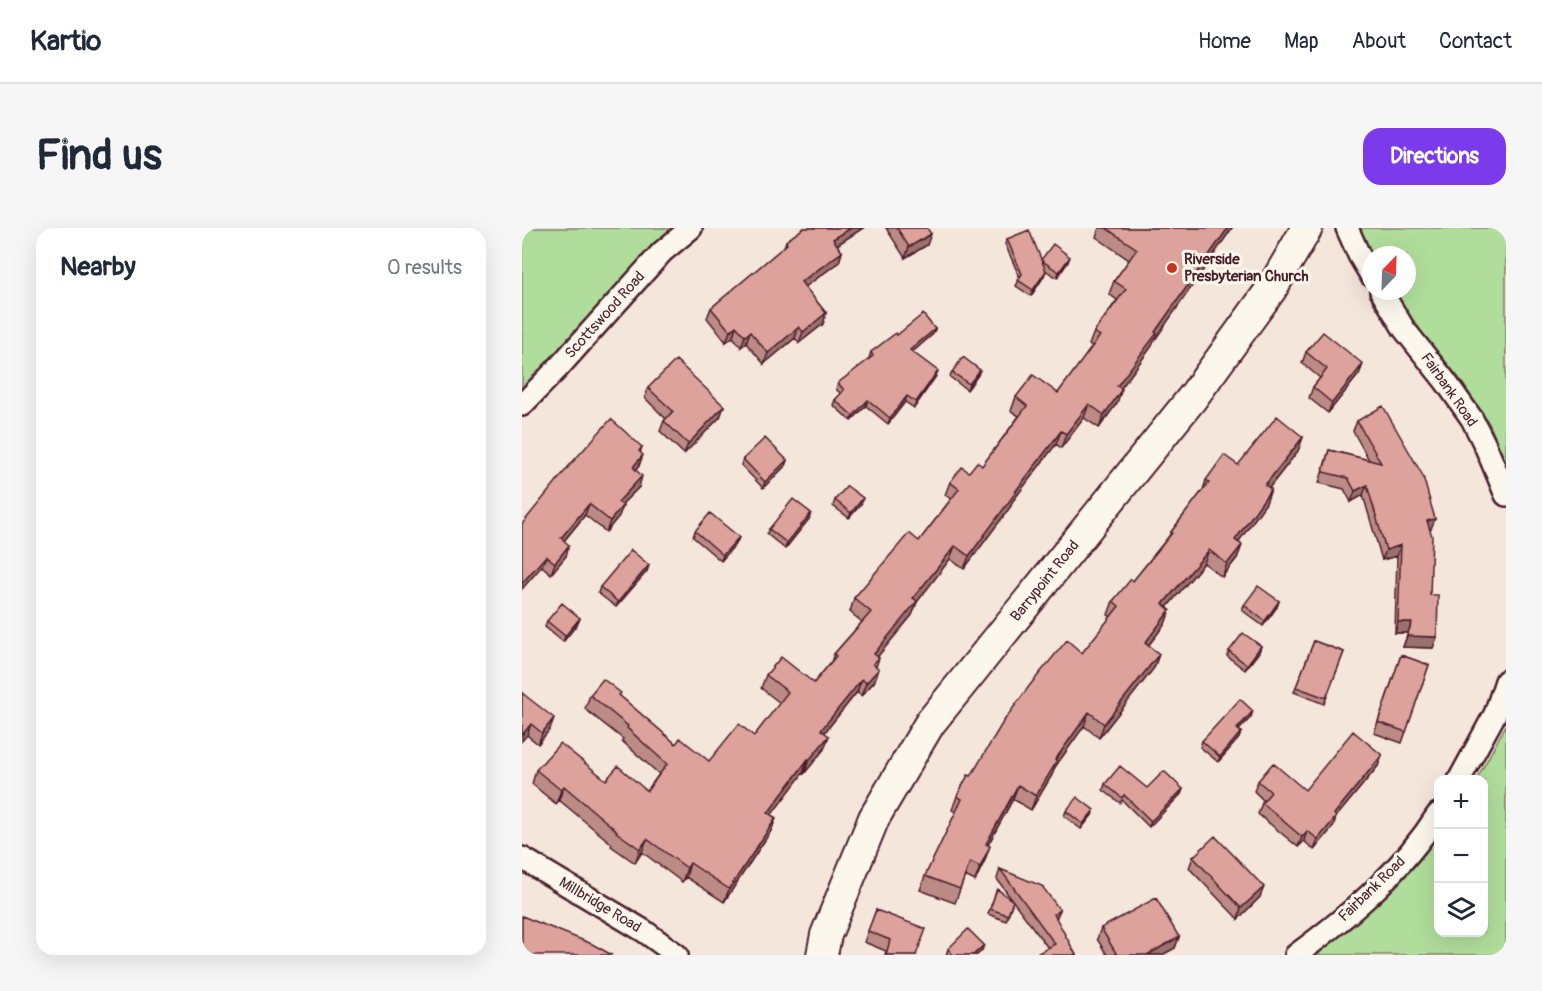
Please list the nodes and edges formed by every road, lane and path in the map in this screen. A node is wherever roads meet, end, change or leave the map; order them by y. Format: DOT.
graph roads {
  1 [pos="691,228"];
  2 [pos="1307,228"];
  3 [pos="1347,228"];
  4 [pos="1362,260"];
  5 [pos="1386,300"];
  6 [pos="522,405"];
  7 [pos="1506,495"];
  8 [pos="1506,681"];
  9 [pos="1462,775"];
  10 [pos="1434,821"];
  11 [pos="522,858"];
  12 [pos="677,955"];
  13 [pos="822,955"];
  14 [pos="1296,955"];
  1 -- 6 [label="street, Scottswood Road"];
  2 -- 13 [label="street, Barrypoint Road"];
  3 -- 4 [label="street"];
  5 -- 7 [label="street, Fairbank Road"];
  8 -- 9 [label="street"];
  10 -- 14 [label="street, Fairbank Road"];
  11 -- 12 [label="street, Millbridge Road"];
}
